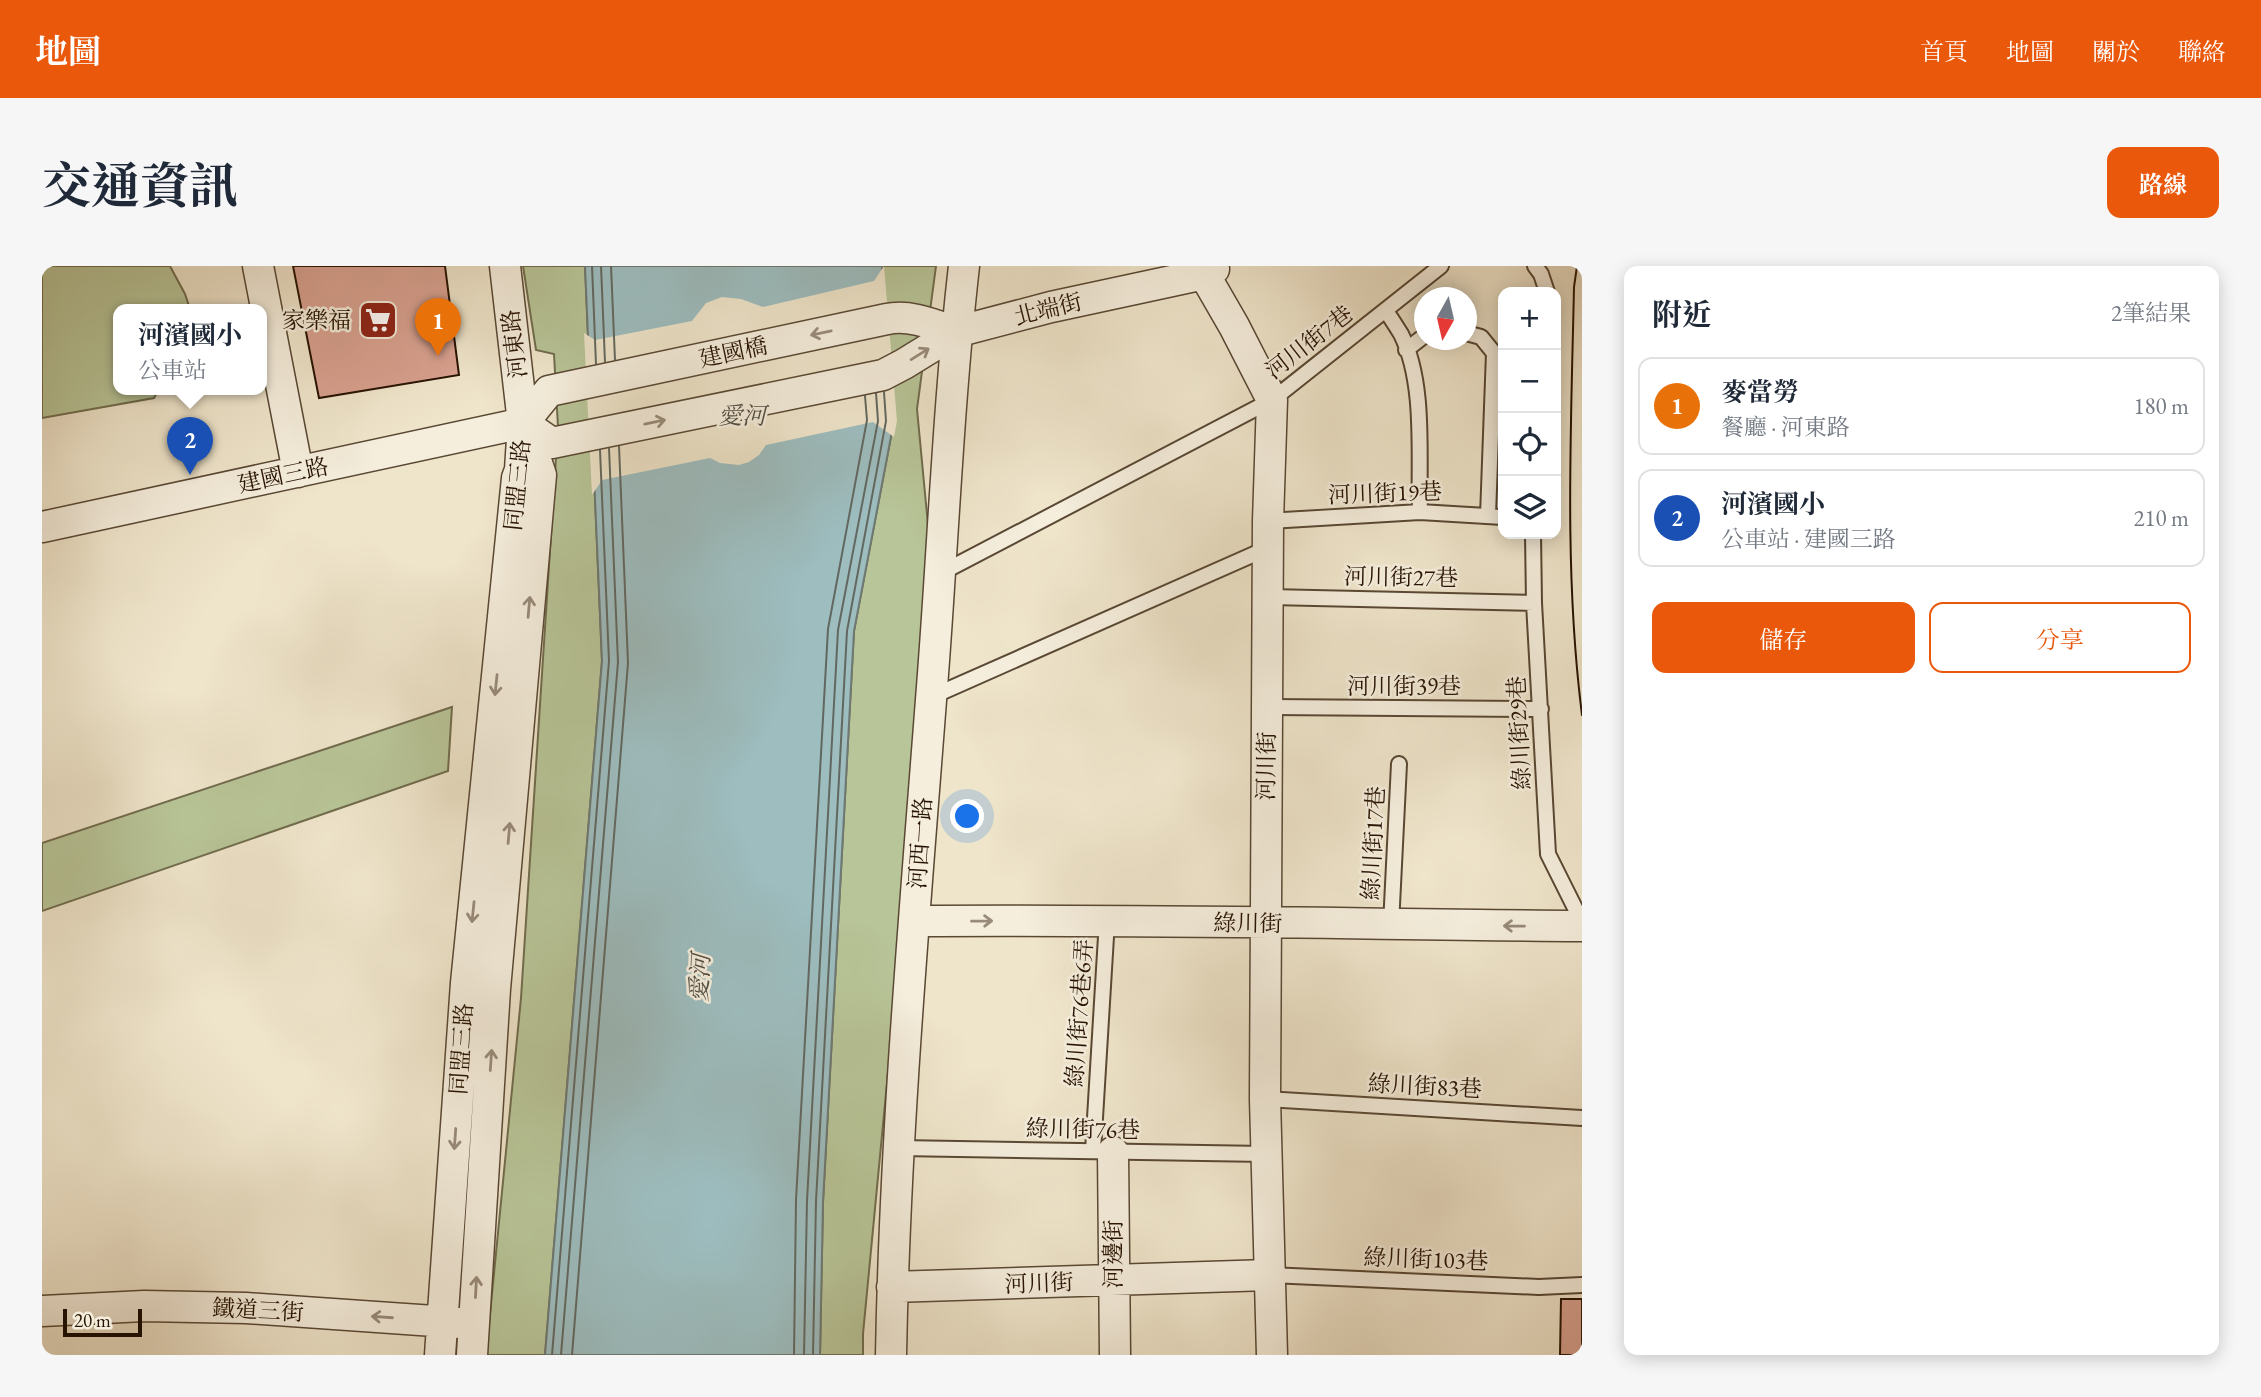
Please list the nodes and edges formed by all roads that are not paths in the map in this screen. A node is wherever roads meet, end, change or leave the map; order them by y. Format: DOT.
graph roads {
  1 [pos="258,266"];
  2 [pos="505,266"];
  3 [pos="964,266"];
  4 [pos="1441,266"];
  5 [pos="1535,266"];
  6 [pos="1206,269"];
  7 [pos="1545,287"];
  8 [pos="265,304"];
  9 [pos="1386,311"];
  10 [pos="267,312"];
  11 [pos="956,332"];
  12 [pos="1477,336"];
  13 [pos="1414,344"];
  14 [pos="1406,350"];
  15 [pos="1272,400"];
  16 [pos="523,423"];
  17 [pos="298,472"];
  18 [pos="1420,512"];
  19 [pos="1488,516"];
  20 [pos="1498,517"];
  21 [pos="42,527"];
  22 [pos="1268,534"];
  23 [pos="1533,539"];
  24 [pos="941,573"];
  25 [pos="1267,597"];
  26 [pos="1534,603"];
  27 [pos="931,697"];
  28 [pos="1267,707"];
  29 [pos="1541,709"];
  30 [pos="1399,764"];
  31 [pos="1107,920"];
  32 [pos="914,921"];
  33 [pos="1265,924"];
  34 [pos="1582,924"];
  35 [pos="1391,925"];
  36 [pos="1265,1099"];
  37 [pos="1582,1118"];
  38 [pos="899,1148"];
  39 [pos="1103,1152"];
  40 [pos="1266,1154"];
  41 [pos="1269,1275"];
  42 [pos="1113,1281"];
  43 [pos="1582,1285"];
  44 [pos="892,1287"];
  45 [pos="42,1311"];
  46 [pos="443,1322"];
  47 [pos="474,1324"];
  48 [pos="440,1355"];
  49 [pos="472,1355"];
  50 [pos="891,1355"];
  51 [pos="1115,1355"];
  52 [pos="1272,1355"];
  1 -- 8 [label="street"];
  2 -- 16 [label="street, 河東路"];
  3 -- 11 [label="street, 河西一路"];
  4 -- 9 [label="lane, 河川街7巷"];
  5 -- 7 [label="lane"];
  6 -- 11 [label="street, 北端街"];
  6 -- 15 [label="street, 河川街"];
  9 -- 14 [label="lane"];
  9 -- 15 [label="lane, 河川街7巷"];
  10 -- 17 [label="street"];
  16 -- 11 [label="street, one-way"];
  11 -- 16 [label="street, 建國橋, one-way"];
  11 -- 24 [label="street, 河西一路"];
  12 -- 19 [label="lane"];
  13 -- 14 [label="lane"];
  14 -- 18 [label="lane"];
  15 -- 22 [label="street, 河川街"];
  15 -- 24 [label="lane, 河川街7巷"];
  16 -- 17 [label="street, 建國三路"];
  16 -- 46 [label="street, 同盟三路, one-way"];
  47 -- 16 [label="street, 同盟三路, one-way"];
  17 -- 21 [label="street, 建國三路"];
  18 -- 19 [label="lane, 河川街19巷"];
  18 -- 22 [label="lane, 河川街19巷"];
  19 -- 20 [label="lane, 河川街19巷"];
  22 -- 25 [label="street, 河川街"];
  22 -- 27 [label="lane"];
  23 -- 26 [label="lane, 綠川街29巷"];
  24 -- 27 [label="street, 河西一路"];
  25 -- 26 [label="lane, 河川街27巷"];
  25 -- 28 [label="street, 河川街"];
  26 -- 29 [label="lane, 綠川街29巷"];
  27 -- 32 [label="street, 河西一路"];
  28 -- 29 [label="lane, 河川街39巷"];
  28 -- 33 [label="street, 河川街"];
  29 -- 34 [label="lane, 綠川街29巷"];
  30 -- 35 [label="lane, 綠川街17巷"];
  32 -- 31 [label="street, 綠川街, one-way"];
  31 -- 33 [label="street, 綠川街"];
  31 -- 39 [label="lane, 綠川街76巷6弄"];
  32 -- 38 [label="street, 河西一路"];
  33 -- 35 [label="street, 綠川街"];
  33 -- 36 [label="street, 河川街"];
  34 -- 35 [label="street, 綠川街, one-way"];
  36 -- 37 [label="lane, 綠川街83巷"];
  36 -- 40 [label="street, 河川街"];
  38 -- 39 [label="lane, 綠川街76巷"];
  38 -- 44 [label="street, 河西一路"];
  39 -- 40 [label="lane, 綠川街76巷"];
  39 -- 42 [label="street, 河邊街"];
  40 -- 41 [label="street, 河川街"];
  41 -- 42 [label="street, 河川街"];
  41 -- 43 [label="lane, 綠川街103巷"];
  41 -- 52 [label="street, 河川街"];
  42 -- 44 [label="street, 河川街"];
  42 -- 51 [label="street, 河邊街"];
  44 -- 50 [label="street, 河西一路"];
  46 -- 45 [label="street, 鐵道三街, one-way"];
  46 -- 47 [label="street, 鐵道三街"];
  46 -- 48 [label="street, 同盟三路"];
  47 -- 49 [label="street, 同盟三路"];
}
